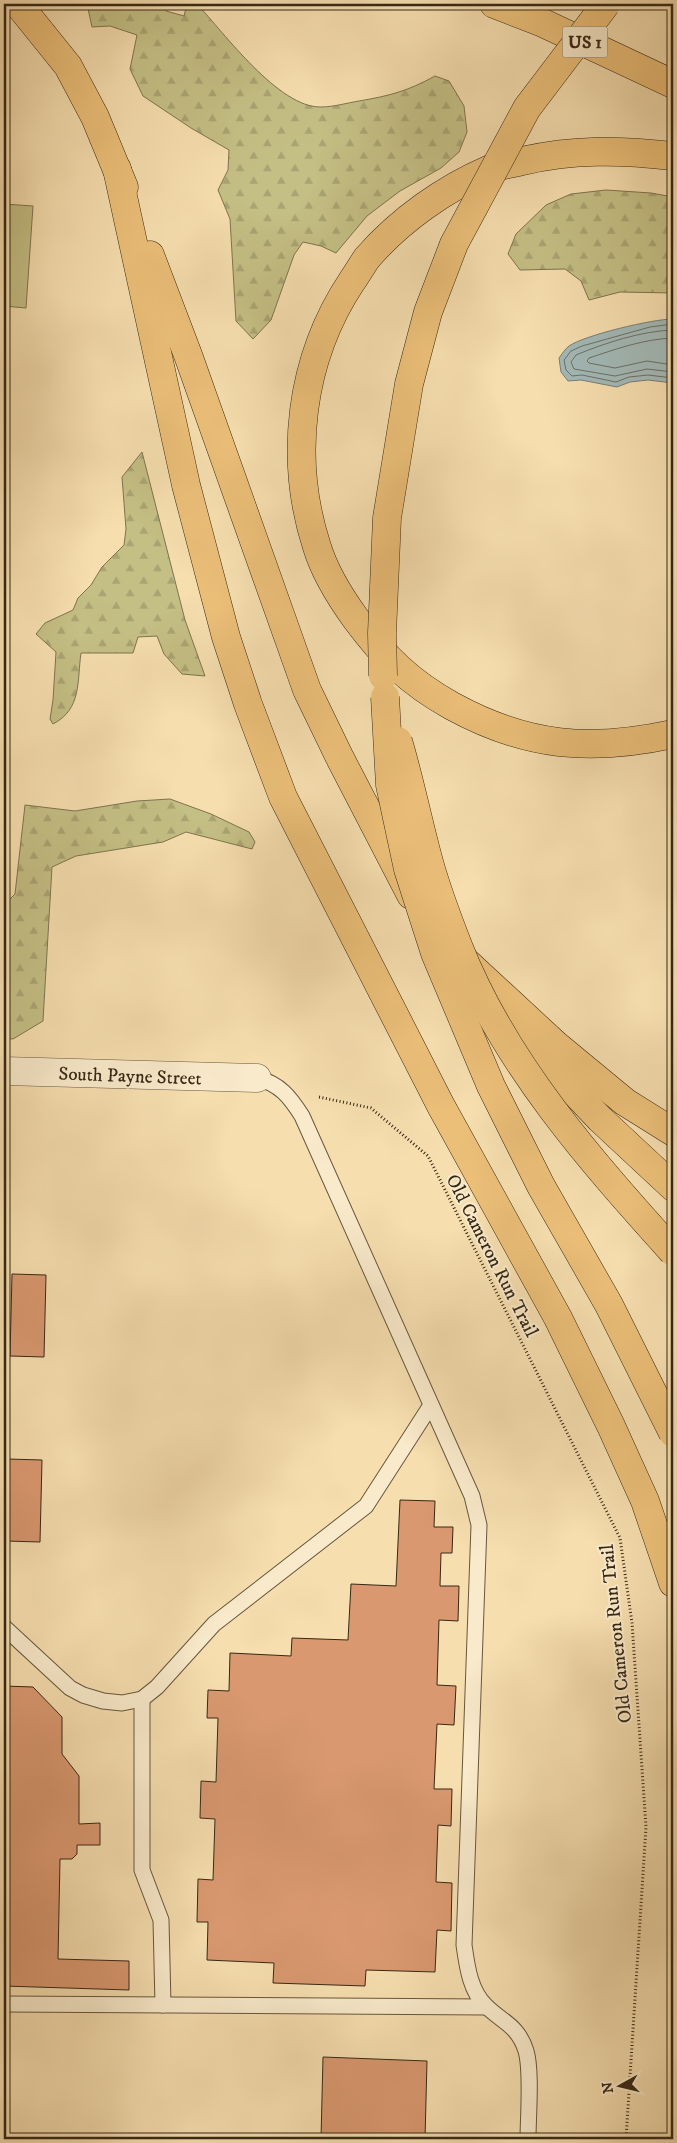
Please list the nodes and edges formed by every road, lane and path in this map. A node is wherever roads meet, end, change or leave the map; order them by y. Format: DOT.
graph roads {
  1 [pos="18,4"];
  2 [pos="494,4"];
  3 [pos="606,4"];
  4 [pos="673,84"];
  5 [pos="673,156"];
  6 [pos="117,170"];
  7 [pos="385,697"];
  8 [pos="673,734"];
  9 [pos="428,928"];
  10 [pos="4,1071"];
  11 [pos="257,1078"];
  12 [pos="282,1089"];
  13 [pos="673,1132"];
  14 [pos="673,1187"];
  15 [pos="673,1252"];
  16 [pos="431,1405"];
  17 [pos="673,1432"];
  18 [pos="673,1584"];
  19 [pos="4,1626"];
  20 [pos="142,1699"];
  21 [pos="4,2004"];
  22 [pos="163,2005"];
  23 [pos="486,2006"];
  24 [pos="528,2139"];
  25 [pos="626,2139"];
  1 -- 6 [label="highway"];
  2 -- 4 [label="highway, US 1"];
  3 -- 7 [label="highway, bridge"];
  5 -- 8 [label="highway"];
  6 -- 9 [label="highway, bridge"];
  6 -- 18 [label="highway"];
  7 -- 15 [label="highway, bridge"];
  7 -- 17 [label="highway, bridge"];
  9 -- 13 [label="highway, bridge"];
  9 -- 14 [label="highway, bridge"];
  10 -- 11 [label="street, South Payne Street"];
  11 -- 12 [label="lane"];
  12 -- 16 [label="lane"];
  12 -- 25 [label="path, Old Cameron Run Trail"];
  16 -- 20 [label="lane"];
  16 -- 23 [label="lane"];
  19 -- 20 [label="lane"];
  20 -- 22 [label="lane"];
  21 -- 22 [label="lane"];
  22 -- 23 [label="lane"];
  23 -- 24 [label="lane"];
}
